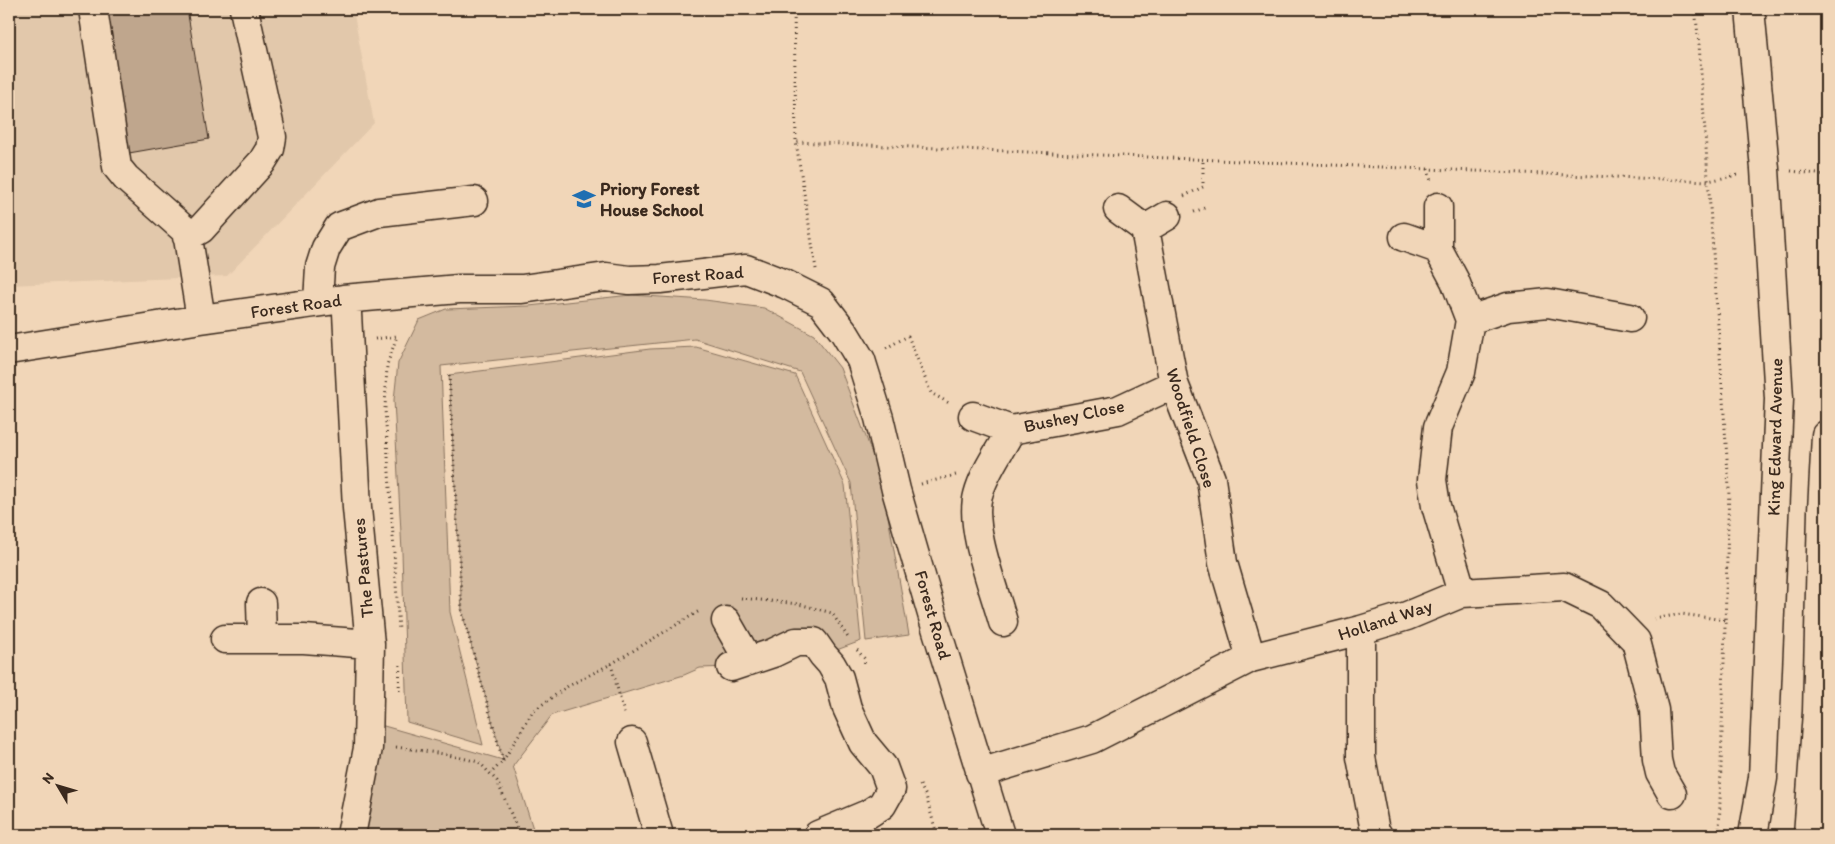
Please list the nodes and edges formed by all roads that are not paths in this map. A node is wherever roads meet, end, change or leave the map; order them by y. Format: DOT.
graph roads {
  1 [pos="93,9"];
  2 [pos="244,9"];
  3 [pos="1750,9"];
  4 [pos="474,201"];
  5 [pos="1438,207"];
  6 [pos="1118,209"];
  7 [pos="187,237"];
  8 [pos="1404,237"];
  9 [pos="1438,249"];
  10 [pos="331,301"];
  11 [pos="1630,318"];
  12 [pos="201,319"];
  13 [pos="1470,320"];
  14 [pos="9,350"];
  15 [pos="1174,384"];
  16 [pos="972,416"];
  17 [pos="1011,430"];
  18 [pos="1826,435"];
  19 [pos="1462,593"];
  20 [pos="261,603"];
  21 [pos="726,621"];
  22 [pos="1003,622"];
  23 [pos="1361,630"];
  24 [pos="262,638"];
  25 [pos="224,639"];
  26 [pos="370,644"];
  27 [pos="1250,658"];
  28 [pos="632,742"];
  29 [pos="980,773"];
  30 [pos="1672,794"];
  31 [pos="656,827"];
  32 [pos="351,835"];
  33 [pos="818,835"];
  34 [pos="1000,835"];
  35 [pos="1378,835"];
  36 [pos="1753,835"];
  37 [pos="1808,835"];
  1 -- 7 [label="street"];
  2 -- 7 [label="street"];
  3 -- 36 [label="street, King Edward Avenue"];
  4 -- 10 [label="street, The Pastures"];
  5 -- 9 [label="street"];
  6 -- 15 [label="street, Woodfield Close"];
  7 -- 12 [label="street"];
  8 -- 9 [label="street"];
  9 -- 13 [label="street"];
  10 -- 12 [label="street, Forest Road"];
  10 -- 26 [label="street, The Pastures"];
  10 -- 29 [label="street, Forest Road"];
  11 -- 13 [label="street"];
  12 -- 14 [label="street, Forest Road"];
  13 -- 19 [label="street"];
  15 -- 17 [label="street, Bushey Close"];
  15 -- 27 [label="street, Woodfield Close"];
  16 -- 17 [label="street, Bushey Close"];
  17 -- 22 [label="street"];
  18 -- 37 [label="street"];
  19 -- 23 [label="street, Holland Way"];
  19 -- 30 [label="street, Holland Way"];
  20 -- 24 [label="street"];
  21 -- 33 [label="street"];
  23 -- 27 [label="street, Holland Way"];
  23 -- 35 [label="street"];
  24 -- 25 [label="street"];
  24 -- 26 [label="street"];
  26 -- 32 [label="street, The Pastures"];
  27 -- 29 [label="street, Holland Way"];
  28 -- 31 [label="street"];
  29 -- 34 [label="street, Forest Road"];
}
